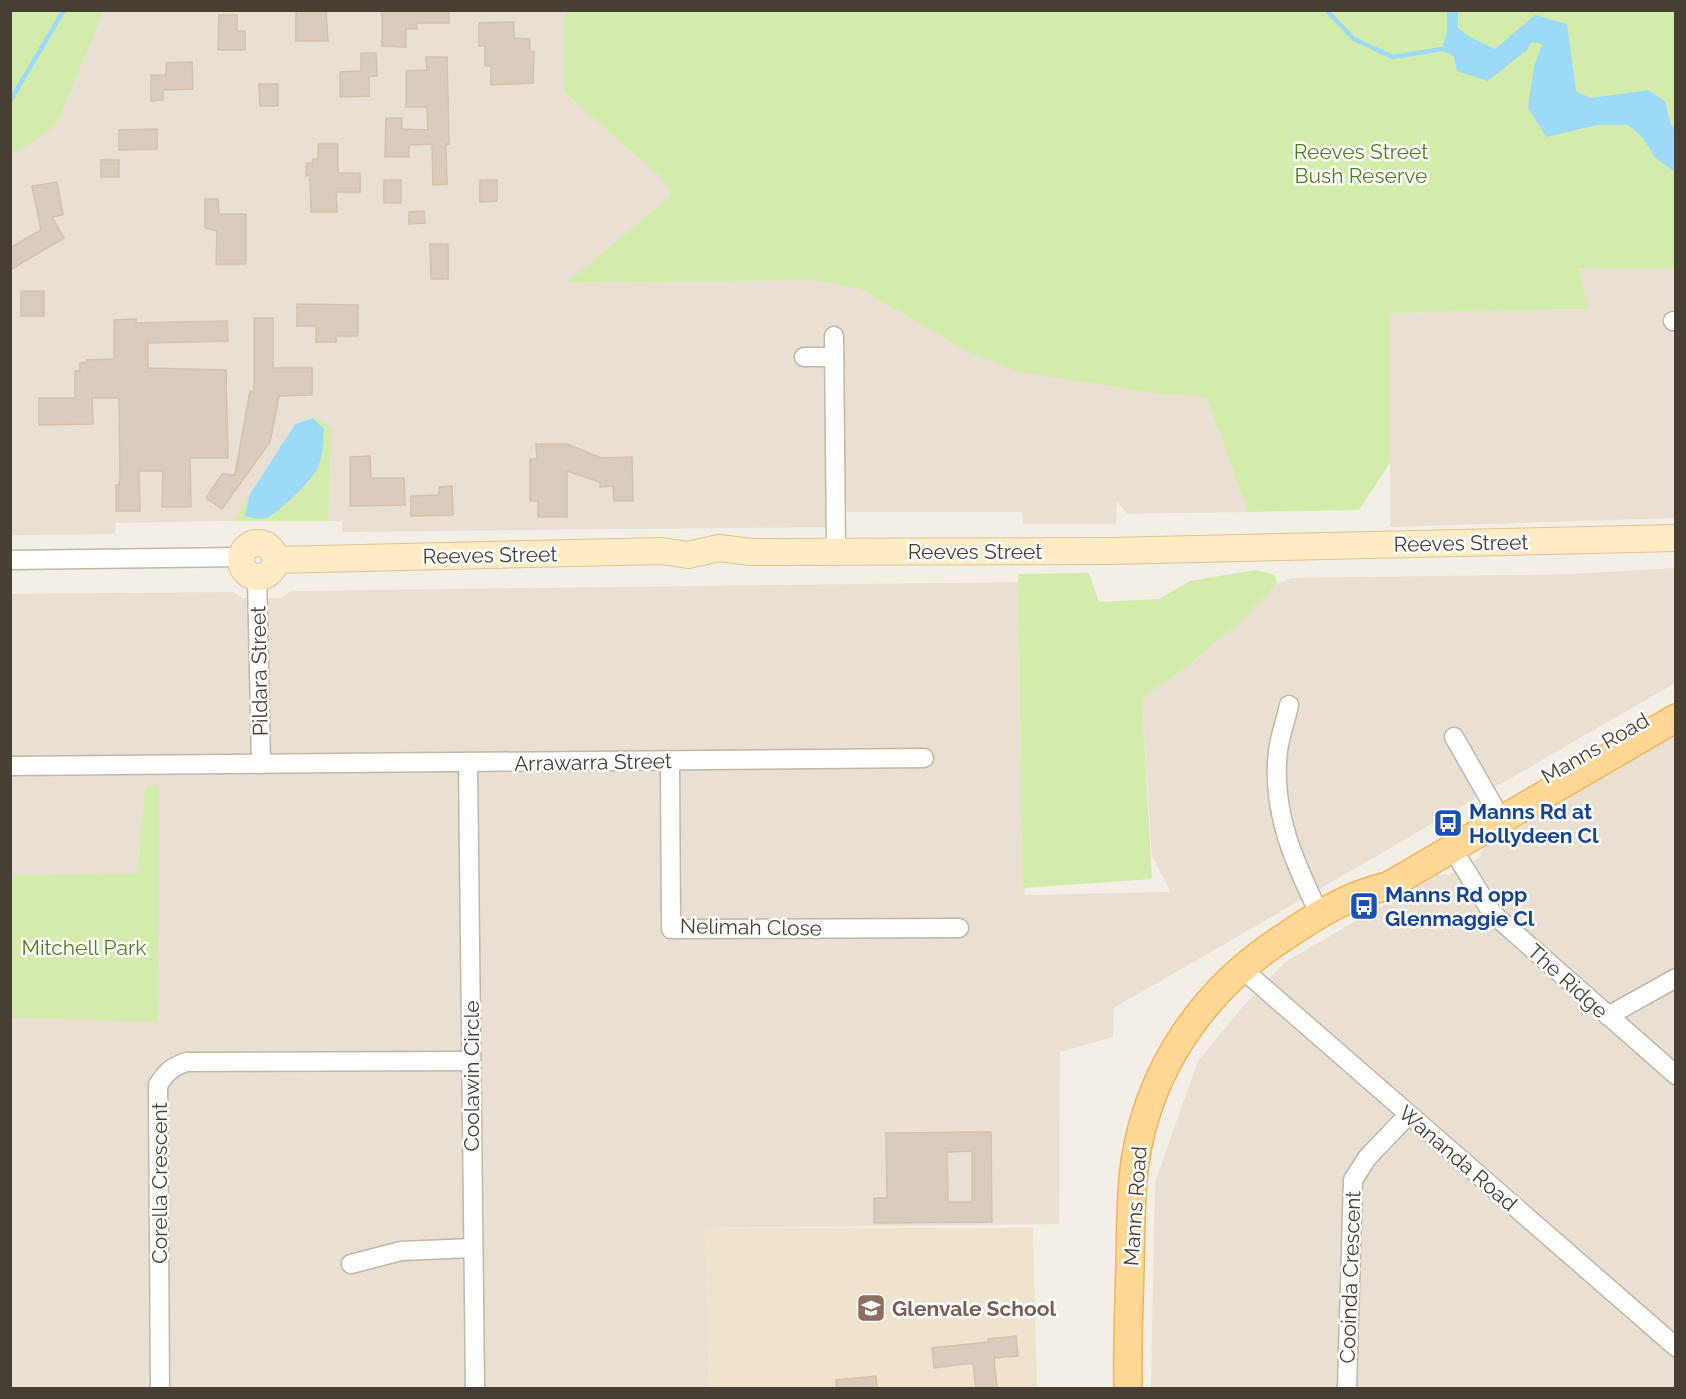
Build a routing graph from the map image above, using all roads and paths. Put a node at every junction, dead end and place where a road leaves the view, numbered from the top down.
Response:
1 (834, 336) dead end
2 (804, 357) dead end
3 (834, 357) junction
4 (1676, 538) edge
5 (836, 551) junction
6 (240, 557) junction
7 (10, 560) edge
8 (275, 560) junction
9 (257, 577) junction
10 (1676, 702) edge
11 (1289, 705) dead end
12 (1676, 718) edge
13 (1454, 737) dead end
14 (924, 758) dead end
15 (670, 761) junction
16 (468, 763) junction
17 (261, 764) junction
18 (10, 766) edge
19 (1497, 813) junction
20 (1452, 848) junction
21 (1363, 891) junction
22 (1320, 915) junction
23 (959, 928) dead end
24 (1241, 968) junction
25 (1676, 978) edge
26 (1608, 1016) junction
27 (471, 1061) junction
28 (1676, 1075) edge
29 (1408, 1115) junction
30 (472, 1248) junction
31 (351, 1264) dead end
32 (1676, 1347) edge
33 (1127, 1381) edge
34 (160, 1389) edge
35 (475, 1389) edge
36 (1347, 1389) edge

1 - 3 street
2 - 3 street
3 - 5 street
4 - 5 street, Reeves Street
5 - 8 street, Reeves Street
6 - 7 street
6 - 8 street
6 - 9 street
8 - 9 street
9 - 17 street, Pildara Street
10 - 19 main road, Manns Road
11 - 22 street
12 - 19 main road, Manns Road
13 - 19 street
14 - 15 street, Arrawarra Street
15 - 16 street, Arrawarra Street
15 - 23 street, Nelimah Close
16 - 17 street, Arrawarra Street
16 - 27 street, Coolawin Circle
17 - 18 street
19 - 20 main road, Manns Road
19 - 21 main road, Manns Road
20 - 21 main road, Manns Road
20 - 26 street, The Ridge
21 - 22 main road, Manns Road
22 - 24 main road, Manns Road
24 - 29 street, Wananda Road
24 - 33 main road, Manns Road
25 - 26 street
26 - 28 street, The Ridge
27 - 30 street, Coolawin Circle
27 - 34 street, Corella Crescent
29 - 32 street, Wananda Road
29 - 36 street, Cooinda Crescent
30 - 31 street
30 - 35 street, Coolawin Circle

